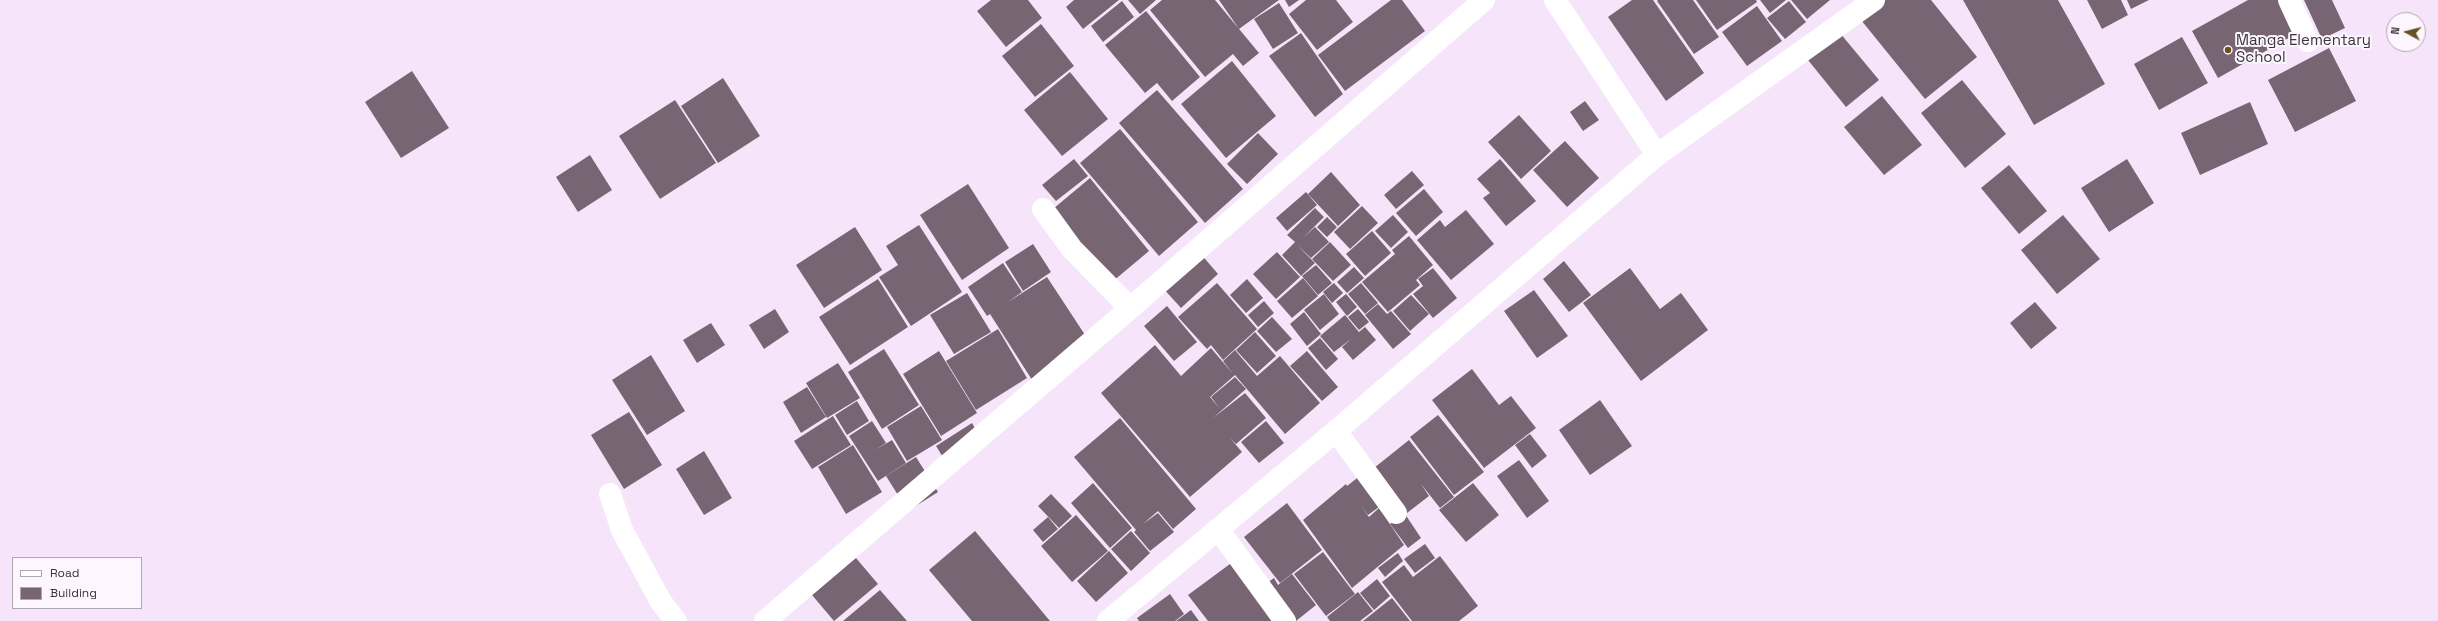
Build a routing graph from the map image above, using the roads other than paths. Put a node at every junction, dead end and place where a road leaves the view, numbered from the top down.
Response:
1 (1484, 0) edge
2 (1555, 0) edge
3 (1874, 0) edge
4 (2289, 0) edge
5 (2308, 41) dead end
6 (1657, 155) junction
7 (1043, 209) dead end
8 (1130, 308) junction
9 (1336, 431) junction
10 (610, 494) dead end
11 (1396, 513) dead end
12 (1218, 529) junction
13 (676, 621) edge
14 (765, 621) edge
15 (1108, 621) edge
16 (1285, 621) edge

1 - 8 street
2 - 6 street
3 - 6 street
4 - 5 street
6 - 9 street
7 - 8 street
8 - 14 street
9 - 11 street
9 - 12 street
10 - 13 street
12 - 15 street
12 - 16 street

